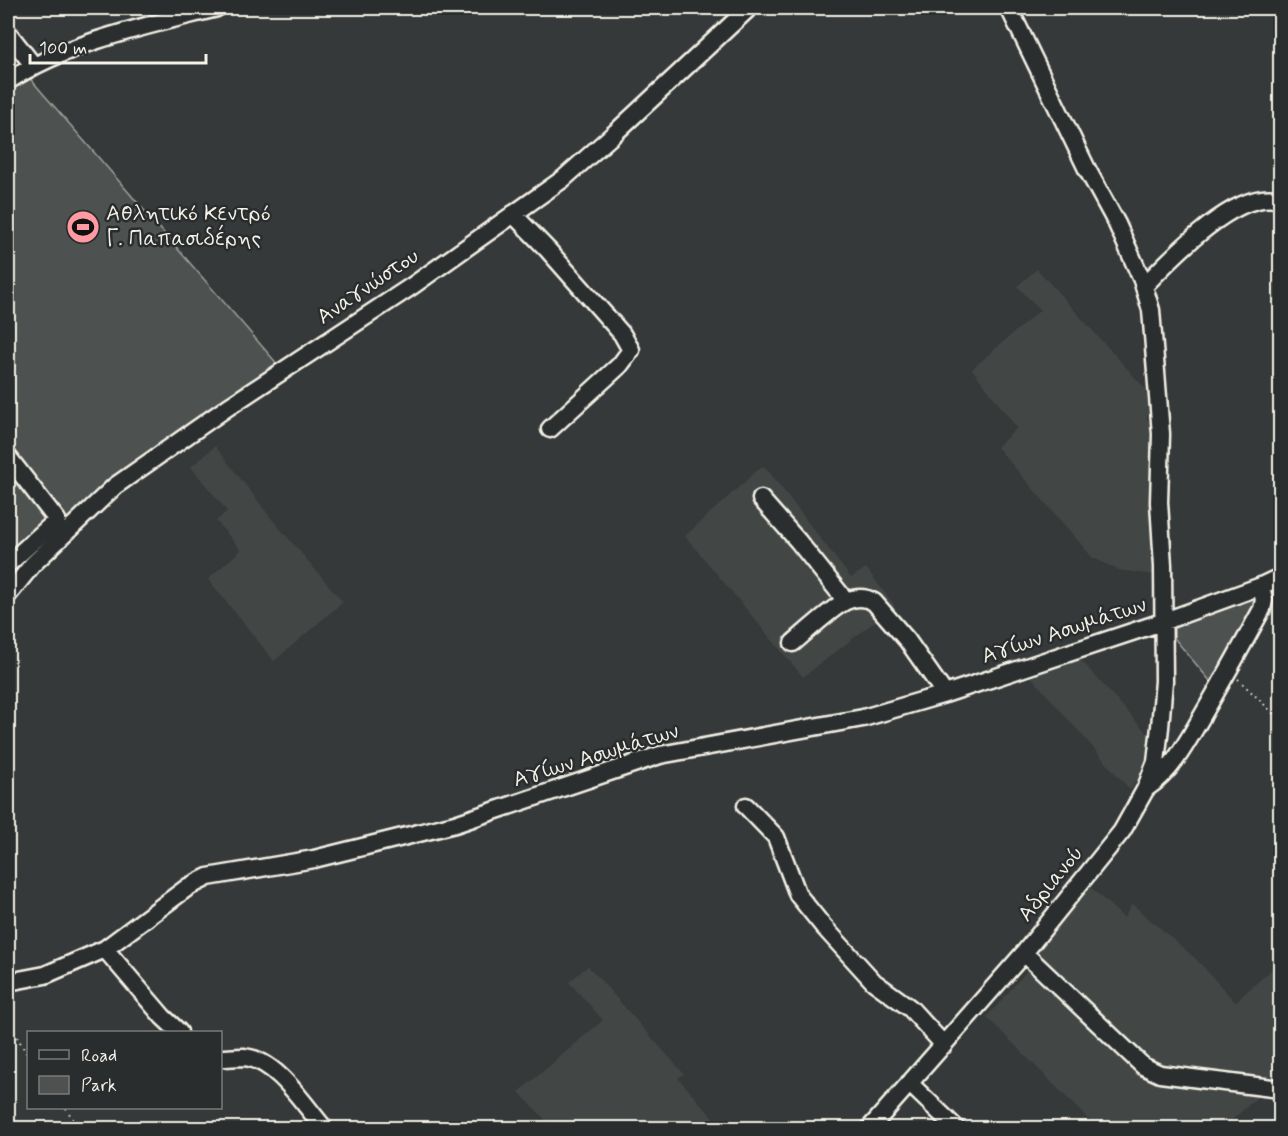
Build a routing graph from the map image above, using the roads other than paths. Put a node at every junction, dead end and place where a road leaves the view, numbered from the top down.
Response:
1 (218, 8) edge
2 (749, 8) edge
3 (1009, 8) edge
4 (8, 33) edge
5 (33, 65) junction
6 (8, 81) edge
7 (1281, 199) edge
8 (513, 214) junction
9 (1143, 286) junction
10 (550, 429) dead end
11 (8, 457) edge
12 (760, 499) dead end
13 (62, 524) junction
14 (8, 564) edge
15 (1281, 577) edge
16 (1261, 586) junction
17 (8, 595) edge
18 (846, 601) junction
19 (1162, 622) junction
20 (793, 643) dead end
21 (945, 694) junction
22 (1145, 790) junction
23 (746, 806) dead end
24 (105, 949) junction
25 (1024, 953) junction
26 (8, 982) edge
27 (178, 1031) edge
28 (944, 1045) junction
29 (222, 1059) edge
30 (909, 1083) junction
31 (1281, 1089) edge
32 (324, 1128) edge
33 (870, 1128) edge
34 (956, 1128) edge

1 - 5 street
2 - 8 street, Αναγνώστου
3 - 9 street, Αδριανού
4 - 5 street
5 - 6 street
7 - 9 street
8 - 10 street
8 - 13 street, Αναγνώστου
9 - 19 street, Αδριανού
11 - 13 street
12 - 18 street
13 - 14 street
13 - 17 street, Αναγνώστου
15 - 16 street, Αγίων Ασωμάτων
16 - 19 street, Αγίων Ασωμάτων
16 - 22 street
18 - 20 street
18 - 21 street
19 - 21 street, Αγίων Ασωμάτων
19 - 22 street, Αδριανού
21 - 24 street, Αγίων Ασωμάτων
22 - 25 street, Αδριανού
23 - 28 street
24 - 26 street, Αγίων Ασωμάτων
24 - 27 street
25 - 28 street, Αδριανού
25 - 31 street
28 - 30 street, Αδριανού
29 - 32 street
30 - 33 street, Αδριανού
30 - 34 street

